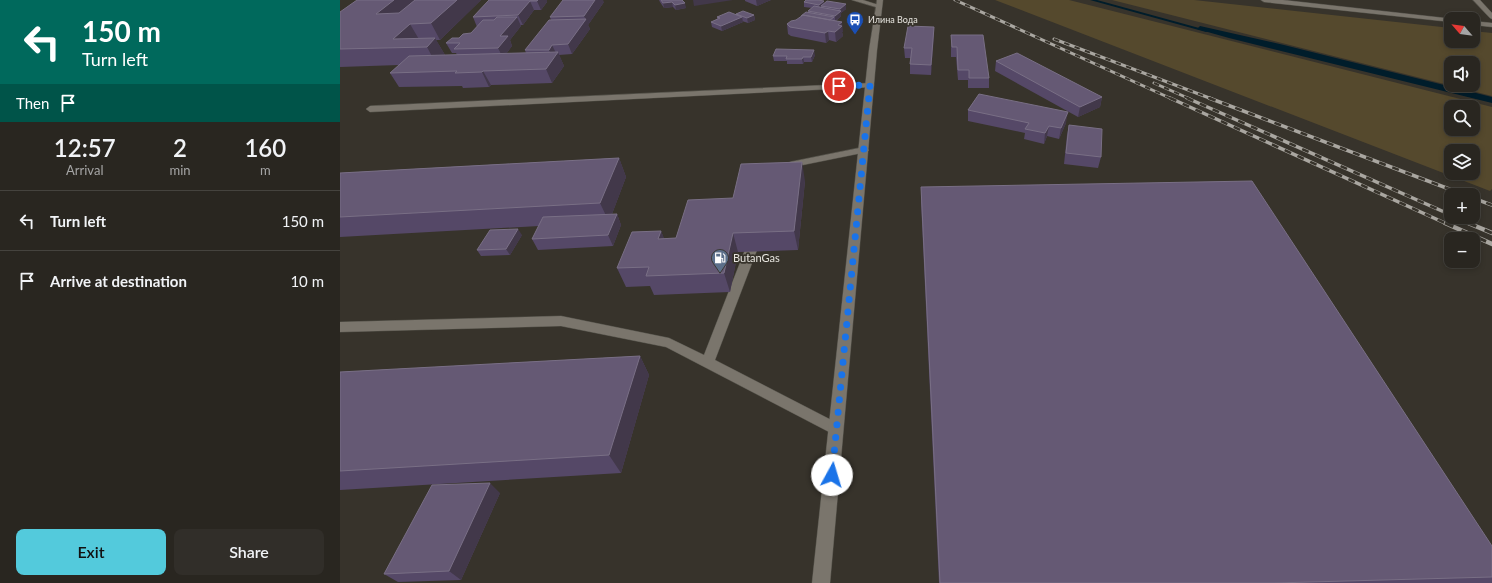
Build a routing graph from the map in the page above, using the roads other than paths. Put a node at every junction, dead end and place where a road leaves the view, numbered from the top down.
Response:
1 (855, 0) edge
2 (1264, 0) edge
3 (1476, 0) edge
4 (880, 3) edge
5 (1492, 17) edge
6 (1444, 19) edge
7 (1480, 24) edge
8 (1492, 25) edge
9 (870, 85) junction
10 (370, 109) dead end
11 (864, 150) junction
12 (778, 179) edge
13 (758, 230) edge
14 (340, 327) edge
15 (708, 363) junction
16 (836, 429) junction
17 (821, 583) edge

1 - 4 street
2 - 6 street
3 - 5 street
4 - 9 street
7 - 8 street
9 - 10 street
9 - 11 street
11 - 12 street
11 - 16 street
13 - 15 street
14 - 15 street
15 - 16 street
16 - 17 street

